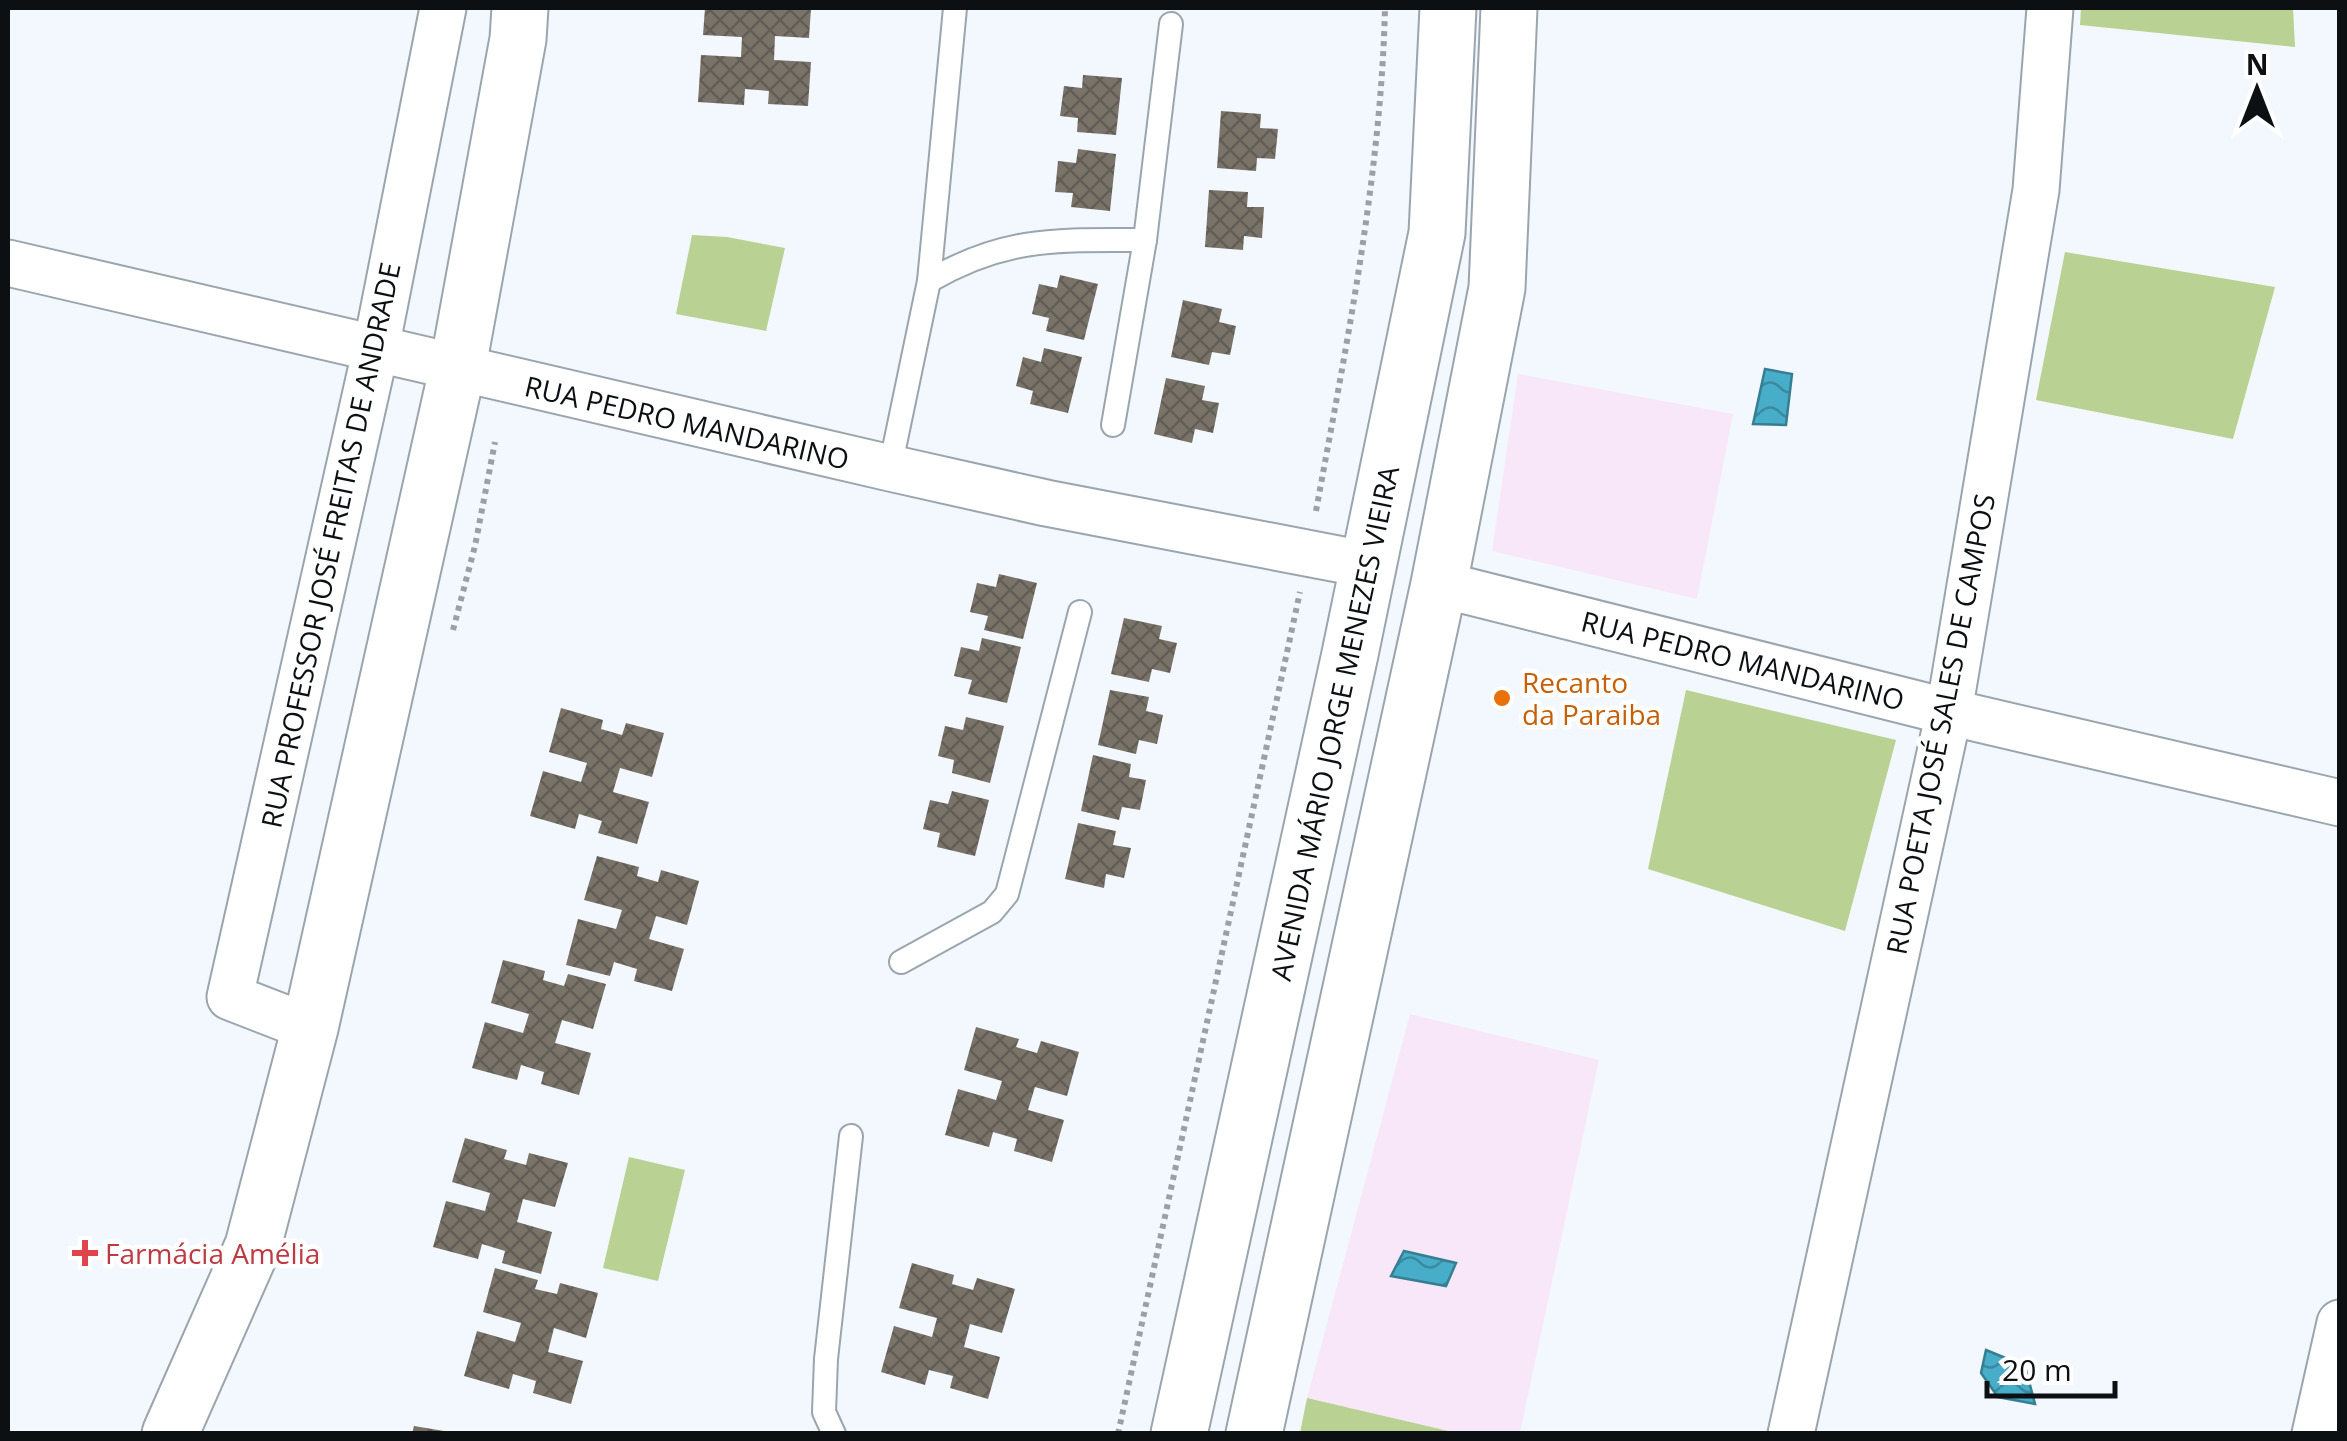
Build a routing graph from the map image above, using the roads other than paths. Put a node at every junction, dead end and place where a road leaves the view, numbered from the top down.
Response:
1 (443, 8) edge
2 (520, 8) edge
3 (955, 8) edge
4 (1448, 8) edge
5 (1509, 8) edge
6 (2050, 8) edge
7 (1171, 24) dead end
8 (1436, 232) junction
9 (1144, 240) junction
10 (8, 263) edge
11 (929, 280) junction
12 (1497, 288) junction
13 (376, 348) junction
14 (458, 366) junction
15 (1112, 425) dead end
16 (890, 468) junction
17 (1369, 566) junction
18 (1439, 584) junction
19 (1080, 612) dead end
20 (1949, 712) junction
21 (2340, 803) edge
22 (901, 962) dead end
23 (310, 1028) junction
24 (851, 1136) dead end
25 (2340, 1324) edge
26 (170, 1434) edge
27 (834, 1434) edge
28 (1179, 1434) edge
29 (1254, 1434) edge
30 (1791, 1434) edge
31 (2315, 1434) edge

1 - 13 street, RUA PROFESSOR JOSÉ FREITAS DE ANDRADE
2 - 14 main road
3 - 11 lane
4 - 8 main road, AVENIDA MÁRIO JORGE MENEZES VIEIRA
5 - 12 main road
6 - 20 street, RUA POETA JOSÉ SALES DE CAMPOS
7 - 9 lane
8 - 12 main road
8 - 17 main road, AVENIDA MÁRIO JORGE MENEZES VIEIRA
9 - 11 lane
9 - 15 lane
10 - 13 street, RUA PEDRO MANDARINO
11 - 16 lane
12 - 18 main road
13 - 14 street, RUA PEDRO MANDARINO
13 - 23 street, RUA PROFESSOR JOSÉ FREITAS DE ANDRADE
14 - 16 street, RUA PEDRO MANDARINO
14 - 23 main road
16 - 17 street, RUA PEDRO MANDARINO
17 - 28 main road, AVENIDA MÁRIO JORGE MENEZES VIEIRA
18 - 20 street, RUA PEDRO MANDARINO
18 - 29 main road
19 - 22 lane
20 - 21 street, RUA PEDRO MANDARINO
20 - 30 street, RUA POETA JOSÉ SALES DE CAMPOS
23 - 26 main road
24 - 27 lane
25 - 31 street

